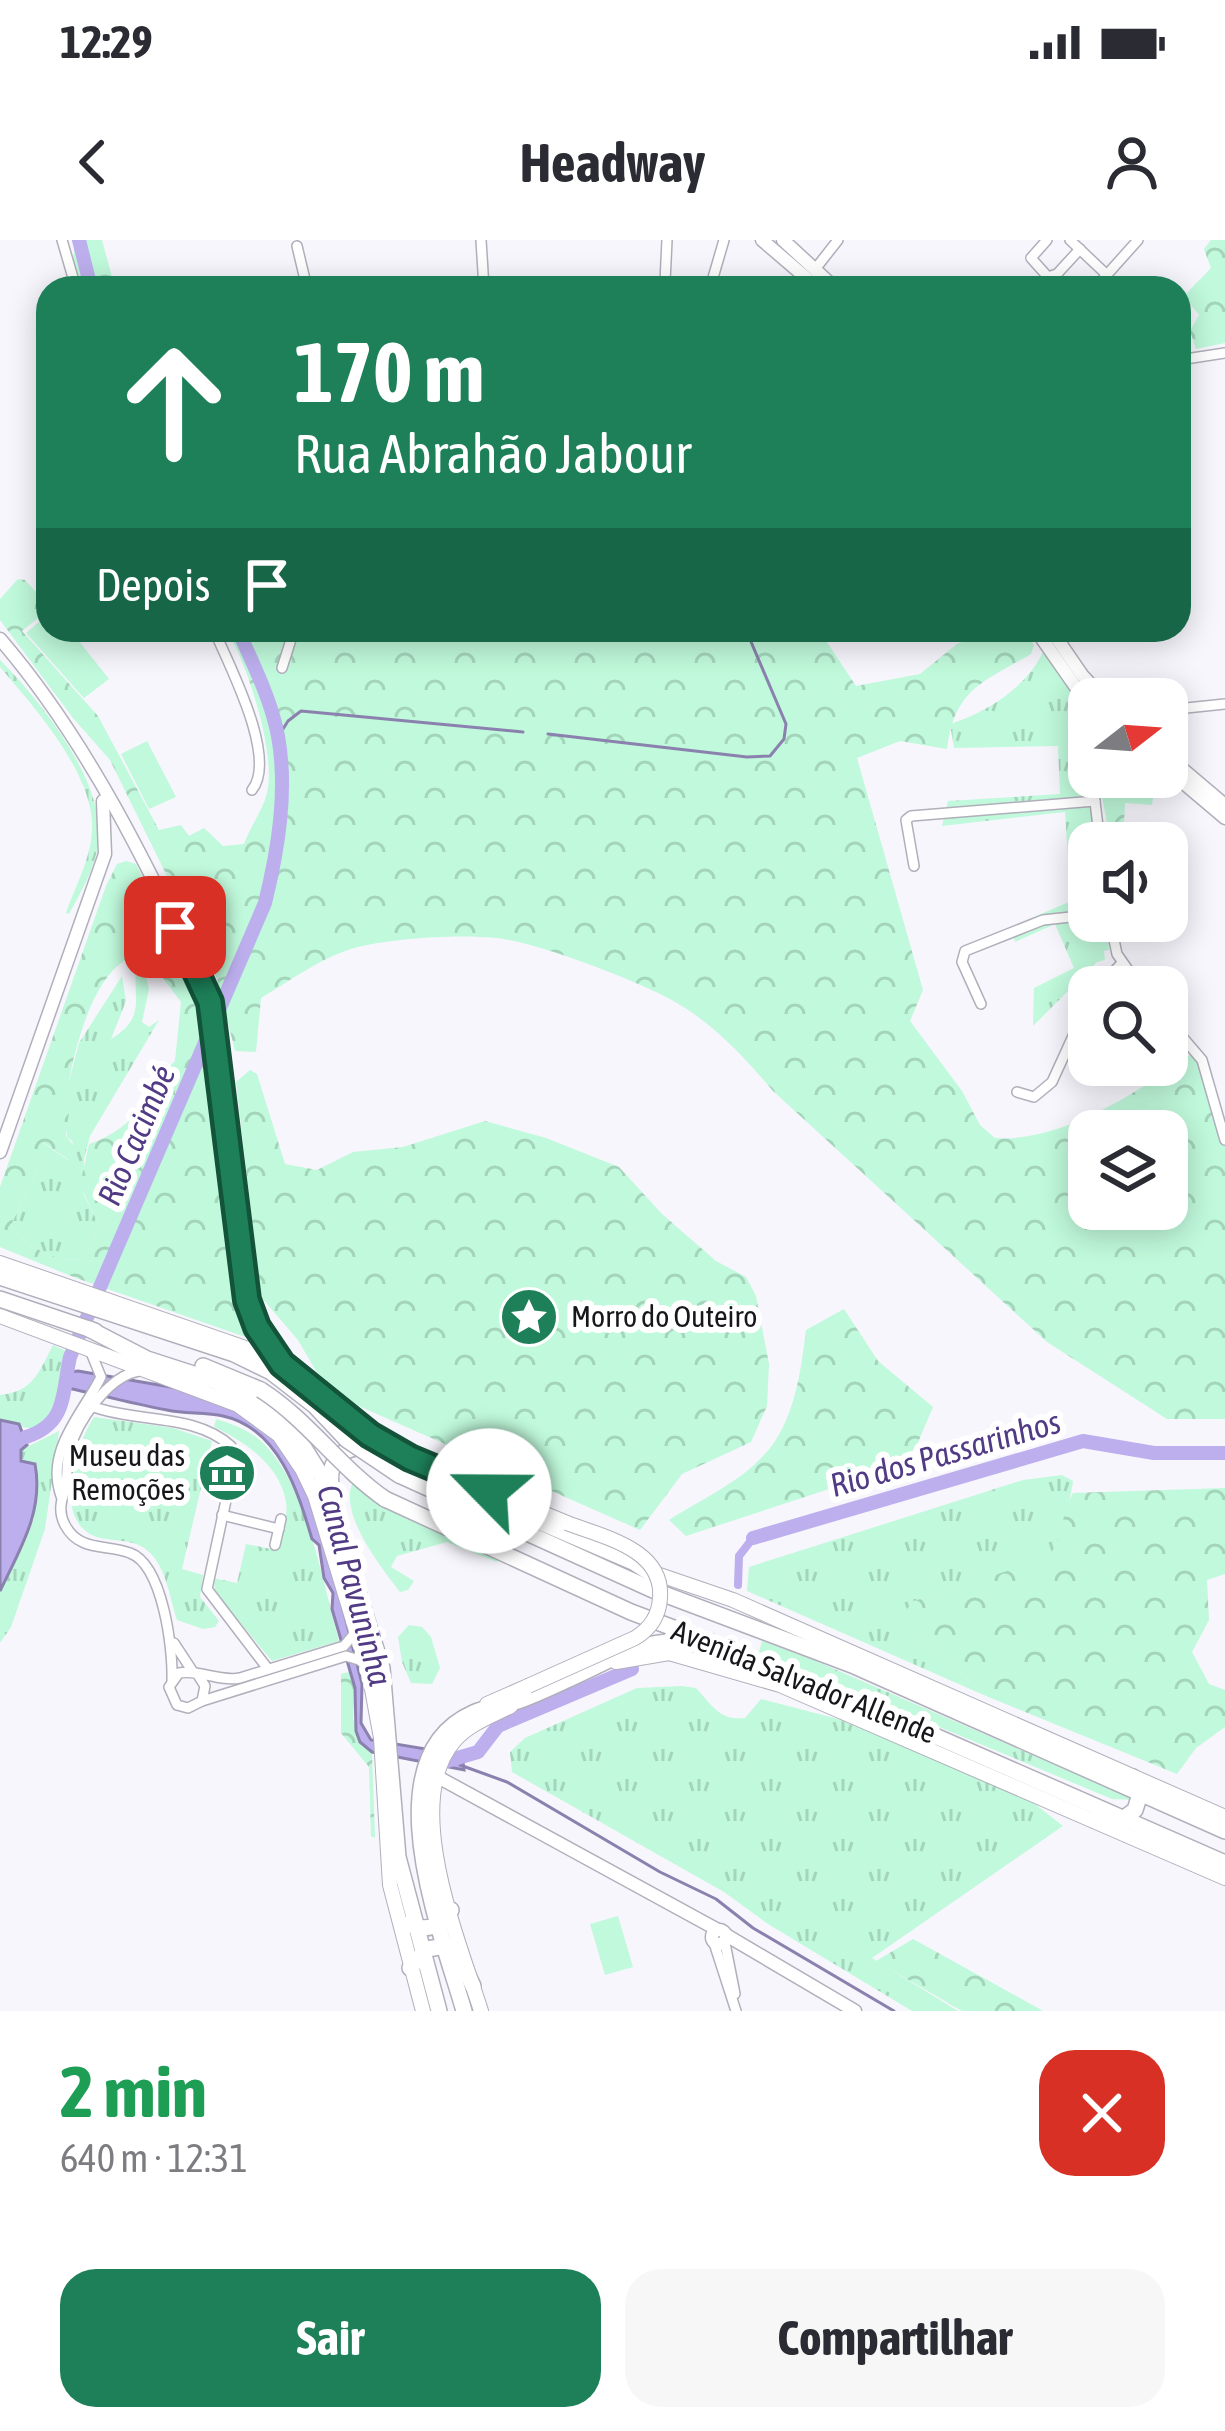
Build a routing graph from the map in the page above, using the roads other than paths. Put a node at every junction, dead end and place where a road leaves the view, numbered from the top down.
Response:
1 (62, 240) edge
2 (481, 240) edge
3 (667, 240) edge
4 (724, 240) edge
5 (762, 240) edge
6 (783, 240) edge
7 (838, 240) edge
8 (1047, 240) edge
9 (1070, 240) edge
10 (1138, 240) edge
11 (297, 247) dead end
12 (1080, 250) junction
13 (816, 268) junction
14 (1107, 275) joint
15 (72, 276) edge
16 (304, 276) edge
17 (483, 276) edge
18 (665, 276) edge
19 (714, 276) edge
20 (804, 276) edge
21 (824, 276) edge
22 (1047, 276) edge
23 (1051, 276) edge
24 (1225, 352) edge
25 (1191, 358) edge
26 (0, 639) edge
27 (219, 642) edge
28 (290, 642) edge
29 (1044, 642) edge
30 (1059, 642) edge
31 (282, 668) dead end
32 (1069, 678) edge
33 (1085, 678) edge
34 (1225, 704) edge
35 (1188, 708) edge
36 (1188, 774) edge
37 (98, 783) junction
38 (1188, 787) edge
39 (252, 790) dead end
40 (1095, 798) edge
41 (1095, 801) junction
42 (1225, 805) edge
43 (1225, 818) edge
44 (1098, 822) edge
45 (136, 851) junction
46 (105, 854) junction
47 (914, 866) dead end
48 (1068, 917) edge
49 (1114, 942) edge
50 (1122, 962) junction
51 (1118, 966) edge
52 (1125, 966) edge
53 (981, 1004) dead end
54 (1068, 1044) edge
55 (1188, 1044) edge
56 (1017, 1092) dead end
57 (1225, 1140) edge
58 (0, 1152) edge
59 (0, 1263) edge
60 (0, 1277) edge
61 (79, 1298) junction
62 (0, 1299) edge
63 (0, 1316) edge
64 (80, 1335) junction
65 (276, 1368) junction
66 (151, 1371) junction
67 (326, 1398) junction
68 (94, 1402) junction
69 (403, 1470) junction
70 (222, 1515) junction
71 (336, 1516) junction
72 (275, 1545) dead end
73 (649, 1571) junction
74 (726, 1616) junction
75 (359, 1632) junction
76 (171, 1638) junction
77 (334, 1654) junction
78 (361, 1659) junction
79 (598, 1667) junction
80 (764, 1668) junction
81 (268, 1669) junction
82 (195, 1674) junction
83 (886, 1679) junction
84 (172, 1680) junction
85 (527, 1692) junction
86 (961, 1700) junction
87 (202, 1701) junction
88 (862, 1704) junction
89 (386, 1738) junction
90 (442, 1749) junction
91 (942, 1753) junction
92 (388, 1765) junction
93 (434, 1771) junction
94 (1133, 1777) junction
95 (452, 1786) junction
96 (1140, 1794) junction
97 (431, 1795) junction
98 (1225, 1816) edge
99 (1125, 1819) junction
100 (1094, 1820) junction
101 (1225, 1831) edge
102 (1225, 1863) edge
103 (1225, 1878) edge
104 (390, 1885) junction
105 (445, 1916) junction
106 (415, 1927) junction
107 (719, 1937) junction
108 (446, 1946) junction
109 (422, 1952) junction
110 (410, 1968) junction
111 (473, 1986) junction
112 (423, 2011) edge
113 (439, 2011) edge
114 (464, 2011) edge
115 (481, 2011) edge
116 (737, 2011) edge
117 (855, 2011) edge

1 - 15 street
2 - 17 street
3 - 18 street
4 - 19 street
5 - 20 street
6 - 13 street
7 - 13 street
8 - 22 street
9 - 12 street
10 - 14 street
11 - 16 street
12 - 14 street
12 - 23 street
13 - 21 street
24 - 25 street
26 - 37 street
27 - 39 street
28 - 31 street
29 - 32 street
30 - 33 street
34 - 35 street
36 - 42 street
37 - 45 street
37 - 46 street
38 - 43 street
40 - 41 street
41 - 44 street
41 - 47 street
45 - 46 street
45 - 65 street
46 - 58 street
48 - 53 street
49 - 50 street
50 - 51 street
50 - 52 street
54 - 56 street
55 - 57 street
59 - 61 main road
60 - 61 highway
61 - 65 highway
62 - 64 highway
63 - 64 main road
64 - 66 main road
64 - 68 street
64 - 71 highway
64 - 80 highway, Avenida Salvador Allende, bridge
65 - 67 main road
65 - 69 highway, bridge
66 - 68 street
66 - 75 main road
67 - 69 highway
67 - 85 main road, bridge
68 - 70 street
68 - 76 street
69 - 71 highway
69 - 73 highway, Avenida Salvador Allende
69 - 74 highway, Avenida Salvador Allende
70 - 72 street
70 - 81 street
71 - 75 highway
73 - 74 highway, Avenida Salvador Allende
73 - 86 main road, Avenida Salvador Allende
74 - 83 highway, Avenida Salvador Allende
75 - 77 street
75 - 78 main road
75 - 89 highway
76 - 82 street
76 - 84 street
77 - 78 street
77 - 81 street
77 - 87 street
78 - 89 main road
79 - 80 highway
79 - 85 highway, Avenida Salvador Allende
79 - 91 main road, Avenida Salvador Allende
80 - 88 highway, Avenida Salvador Allende
81 - 82 street
82 - 84 street
82 - 87 street
83 - 86 highway
83 - 96 highway, Avenida Salvador Allende
84 - 87 street
85 - 90 main road, Avenida Salvador Allende
85 - 90 highway
86 - 94 main road, Avenida Salvador Allende
88 - 91 highway
88 - 99 highway, Avenida Salvador Allende
89 - 92 highway
90 - 93 highway
91 - 100 main road, Avenida Salvador Allende
92 - 104 main road
92 - 106 highway
93 - 95 street
93 - 97 main road
93 - 105 highway
94 - 96 highway
94 - 98 main road, Avenida Salvador Allende
95 - 97 street
95 - 107 street
96 - 99 highway
96 - 101 highway, Avenida Salvador Allende
97 - 105 main road
99 - 100 highway
99 - 102 highway, Avenida Salvador Allende
100 - 103 main road, Avenida Salvador Allende
104 - 106 highway
104 - 110 main road
105 - 106 highway
105 - 108 highway
105 - 111 main road
106 - 109 highway
107 - 116 street
107 - 117 street
108 - 109 highway
108 - 111 highway
108 - 114 highway
109 - 110 highway
109 - 113 highway
110 - 112 main road
111 - 115 main road

